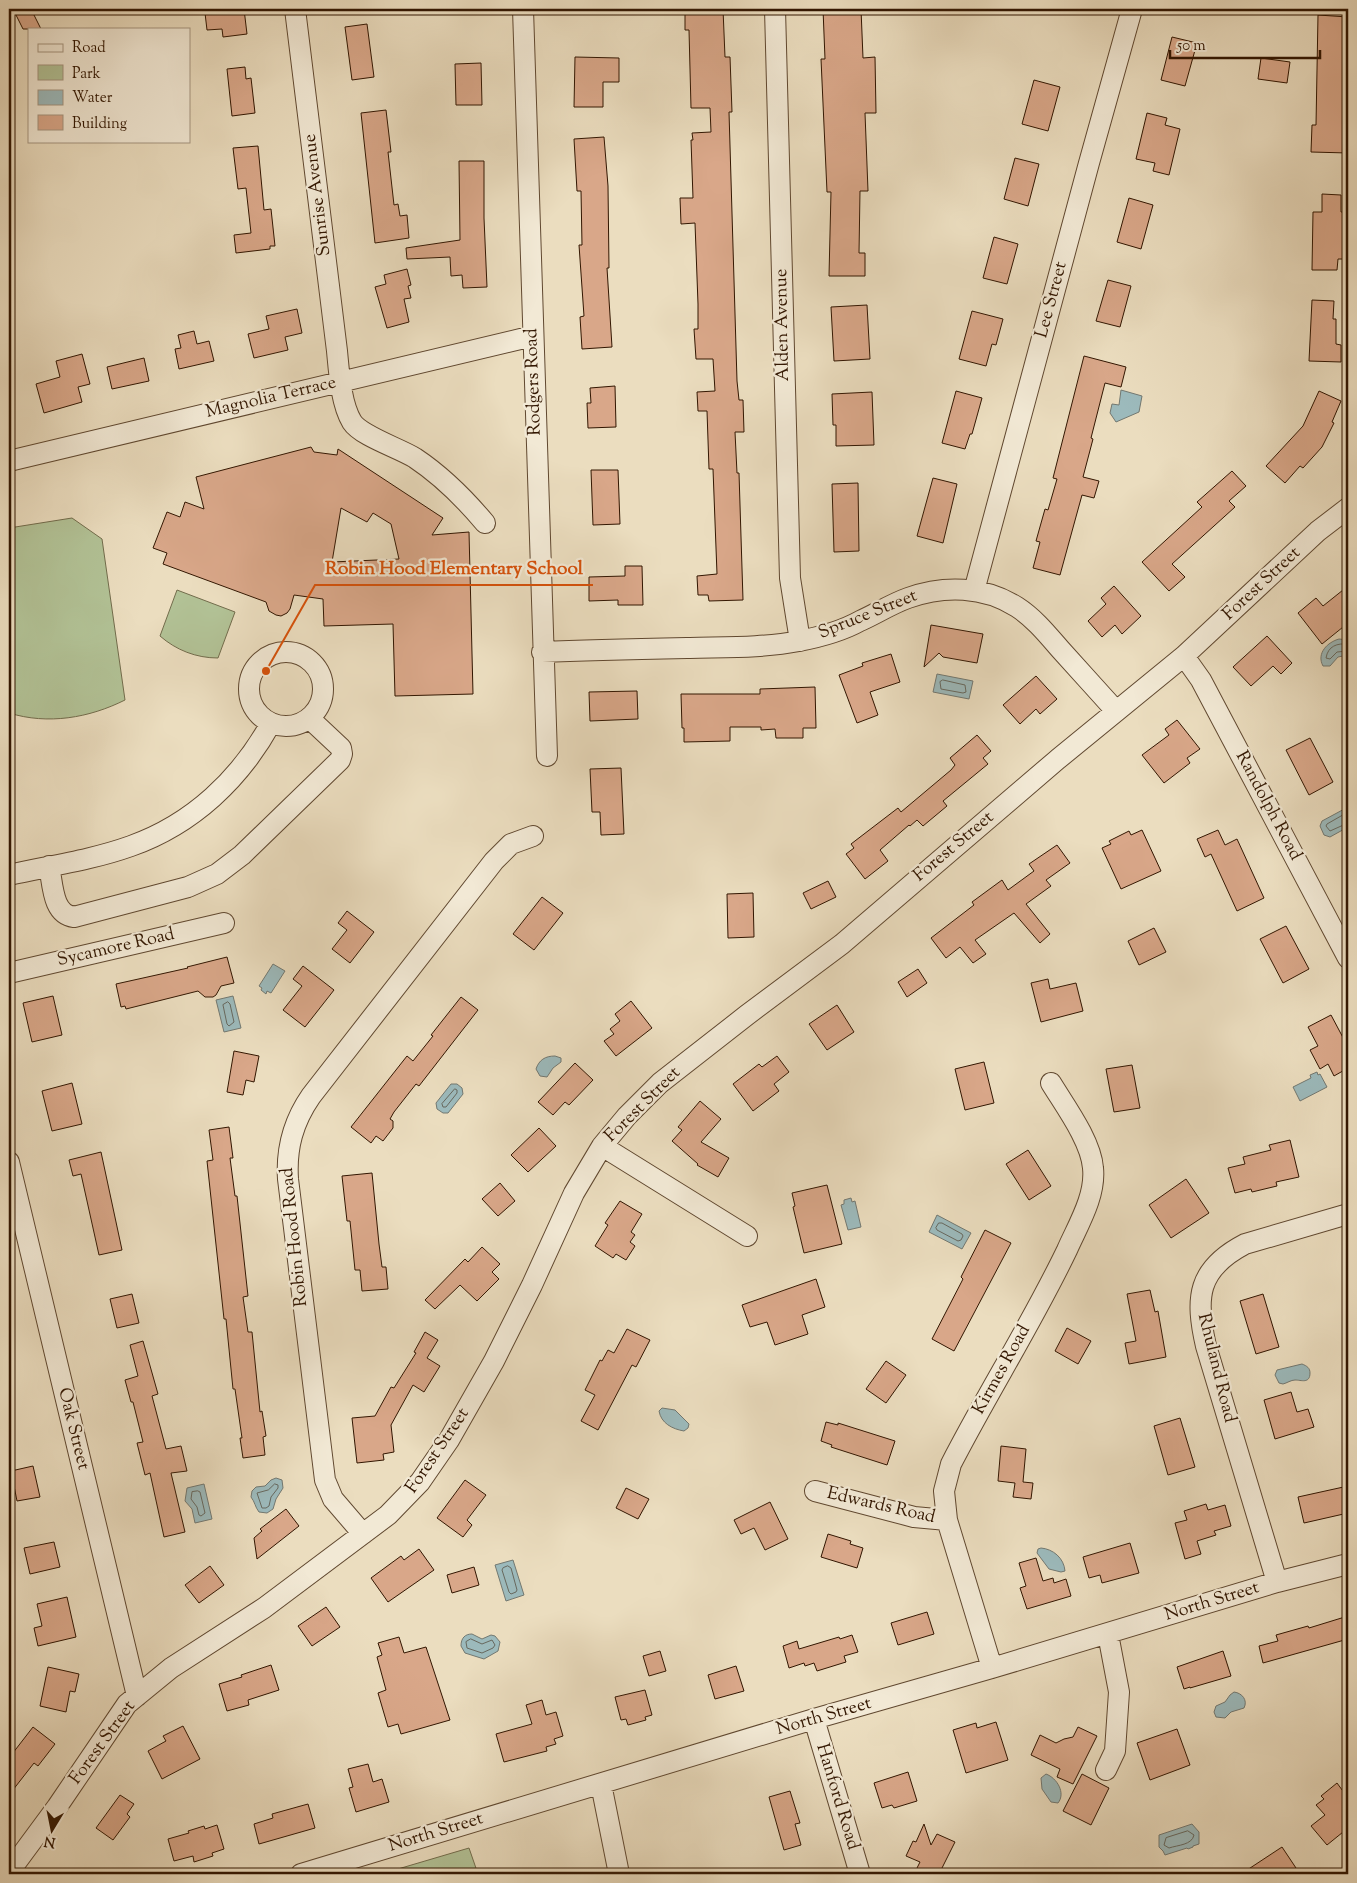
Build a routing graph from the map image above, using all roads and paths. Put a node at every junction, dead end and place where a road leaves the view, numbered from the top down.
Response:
1 (295, 9) edge
2 (523, 9) edge
3 (775, 9) edge
4 (1132, 9) edge
5 (533, 336) junction
6 (341, 381) junction
7 (9, 461) edge
8 (1346, 515) edge
9 (485, 523) dead end
10 (974, 591) junction
11 (800, 641) junction
12 (542, 652) junction
13 (1184, 656) junction
14 (1116, 711) junction
15 (309, 718) junction
16 (271, 723) junction
17 (547, 756) dead end
18 (533, 836) dead end
19 (49, 866) junction
20 (9, 875) edge
21 (224, 923) dead end
22 (1348, 958) edge
23 (9, 973) edge
24 (1051, 1083) dead end
25 (602, 1146) junction
26 (9, 1162) edge
27 (1348, 1214) edge
28 (747, 1236) dead end
29 (815, 1491) dead end
30 (947, 1520) junction
31 (363, 1534) junction
32 (1348, 1564) edge
33 (1277, 1582) junction
34 (1108, 1634) junction
35 (992, 1668) junction
36 (137, 1696) junction
37 (814, 1720) junction
38 (1106, 1770) dead end
39 (601, 1784) junction
40 (9, 1872) edge
41 (301, 1874) edge
42 (619, 1874) edge
43 (860, 1874) edge

1 - 6 street, Sunrise Avenue
2 - 5 street, Rodgers Road
3 - 11 street, Alden Avenue
4 - 10 street, Lee Street
5 - 6 street, Magnolia Terrace
5 - 12 street, Rodgers Road
6 - 7 street, Magnolia Terrace
6 - 9 street, Sunrise Avenue
8 - 13 street, Forest Street
10 - 11 street, Spruce Street
10 - 14 street, Spruce Street
11 - 12 street, Spruce Street
12 - 17 street, Rodgers Road
13 - 14 street, Forest Street
13 - 22 street, Randolph Road
14 - 25 street, Forest Street
15 - 16 street
15 - 16 street
15 - 19 street
16 - 19 street
18 - 31 street, Robin Hood Road
19 - 20 street
21 - 23 street, Sycamore Road
24 - 30 street, Kirmes Road
25 - 28 street
25 - 31 street, Forest Street
26 - 36 street, Oak Street
27 - 33 street, Rhuland Road
29 - 30 street, Edwards Road
30 - 35 street, Kirmes Road
31 - 36 street, Forest Street
32 - 33 street, North Street
33 - 34 street, North Street
34 - 35 street, North Street
34 - 38 street
35 - 37 street, North Street
36 - 40 street, Forest Street
37 - 39 street, North Street
37 - 43 street, Hanford Road
39 - 41 street, North Street
39 - 42 street

